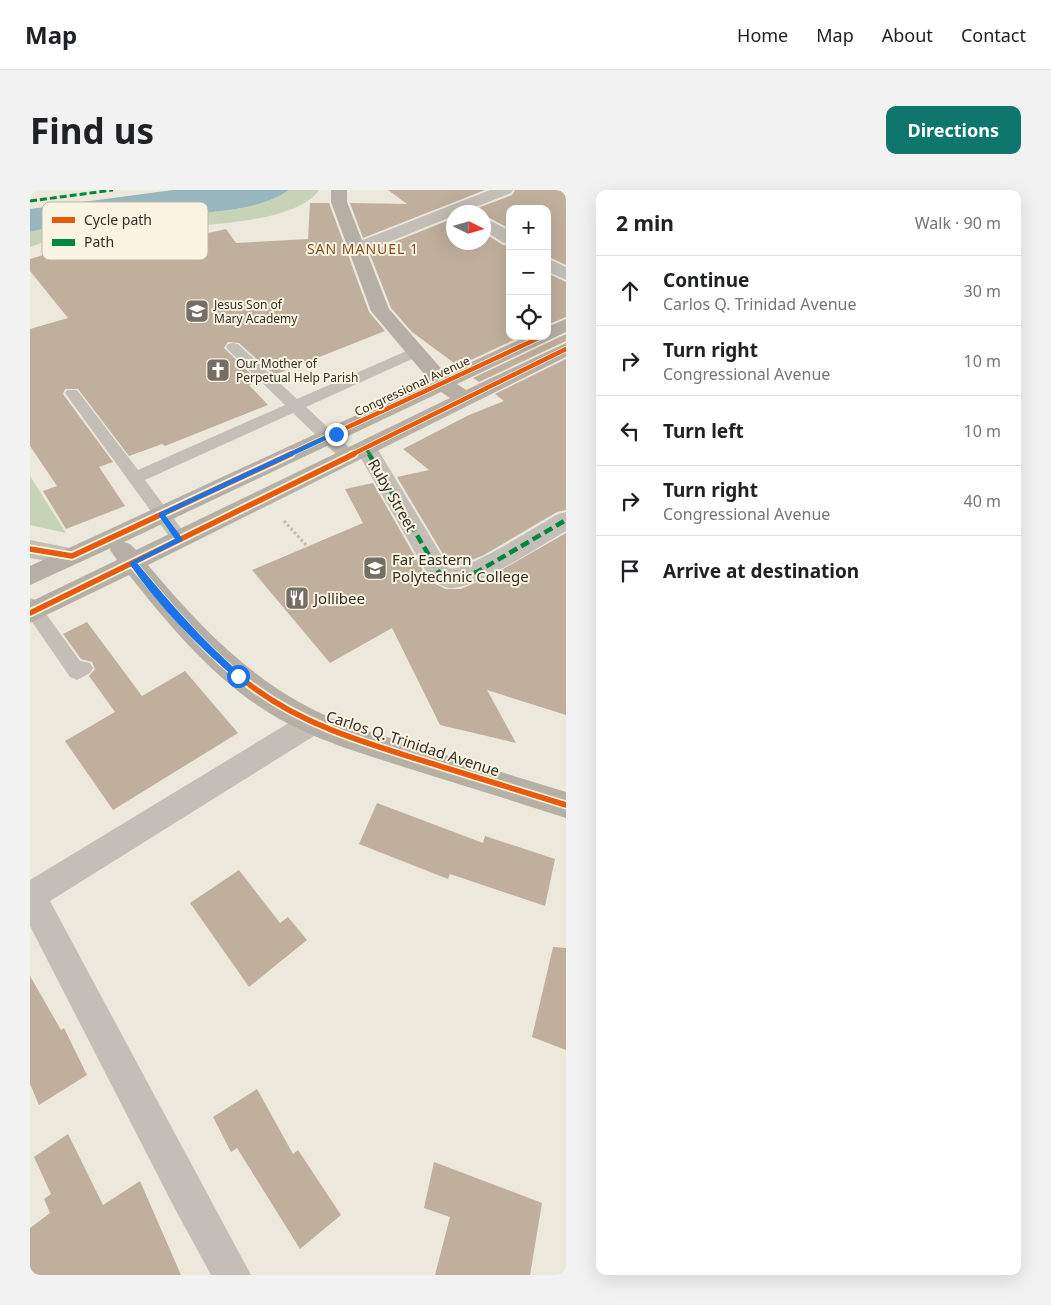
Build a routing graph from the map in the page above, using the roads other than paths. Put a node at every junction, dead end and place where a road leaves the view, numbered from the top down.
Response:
1 (339, 190) edge
2 (505, 190) edge
3 (474, 205) edge
4 (446, 216) edge
5 (491, 227) edge
6 (506, 236) edge
7 (356, 249) junction
8 (551, 266) edge
9 (566, 275) edge
10 (566, 325) edge
11 (551, 332) edge
12 (535, 340) edge
13 (233, 347) dead end
14 (566, 349) edge
15 (416, 352) junction
16 (444, 384) junction
17 (72, 393) dead end
18 (464, 400) junction
19 (294, 406) junction
20 (328, 437) junction
21 (357, 452) junction
22 (135, 478) junction
23 (161, 514) junction
24 (566, 520) edge
25 (111, 537) junction
26 (180, 539) junction
27 (30, 549) edge
28 (72, 556) junction
29 (132, 563) junction
30 (30, 576) edge
31 (31, 610) edge
32 (83, 668) dead end
33 (312, 723) junction
34 (566, 805) edge
35 (31, 897) edge
36 (232, 1275) edge

1 - 7 main road
2 - 3 street
4 - 7 street
5 - 6 street
7 - 15 main road
8 - 9 street
10 - 11 main road
12 - 16 main road, Congressional Avenue
13 - 19 lane
14 - 18 main road
15 - 16 main road
15 - 19 lane
16 - 18 main road
16 - 20 main road, Congressional Avenue
17 - 22 lane
18 - 21 main road
19 - 20 lane
19 - 22 lane
20 - 21 lane
20 - 23 main road, Congressional Avenue
21 - 24 street, Ruby Street
21 - 26 main road
22 - 23 lane
23 - 25 main road, Congressional Avenue
23 - 26 lane
25 - 28 main road, Congressional Avenue
25 - 29 main road, Carlos Q. Trinidad Avenue
26 - 29 main road
27 - 28 street
28 - 30 main road, Congressional Avenue
29 - 31 main road
29 - 33 main road, Carlos Q. Trinidad Avenue
31 - 32 lane
33 - 34 main road, Carlos Q. Trinidad Avenue
33 - 35 street
35 - 36 street

